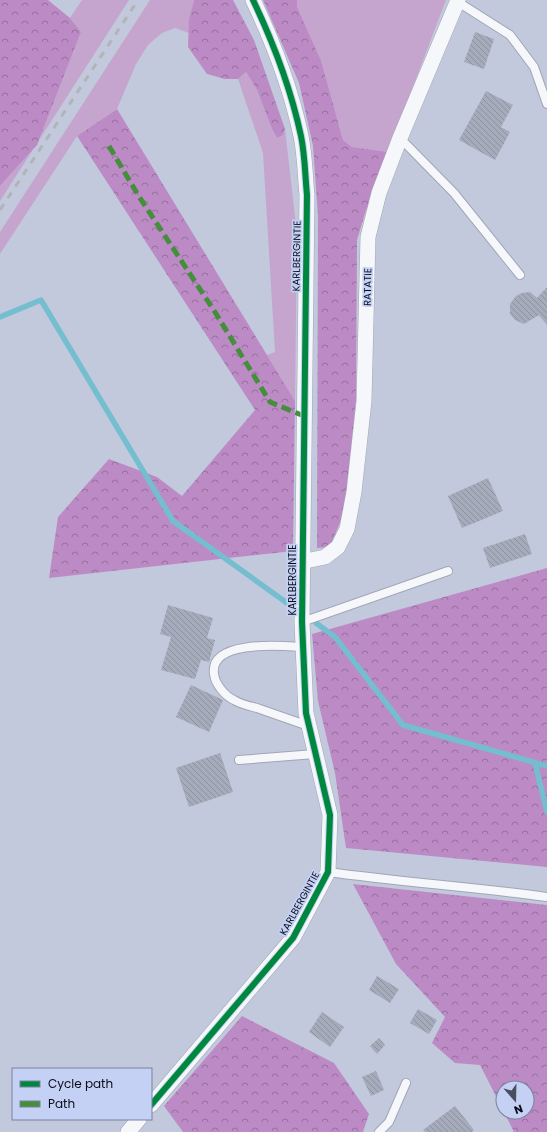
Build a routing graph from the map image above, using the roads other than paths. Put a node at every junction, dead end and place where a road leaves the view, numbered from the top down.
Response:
1 (253, 0) edge
2 (458, 1) edge
3 (547, 104) edge
4 (400, 138) junction
5 (520, 275) dead end
6 (301, 562) junction
7 (448, 571) dead end
8 (302, 622) junction
9 (303, 646) junction
10 (309, 726) junction
11 (315, 754) junction
12 (238, 760) dead end
13 (328, 872) junction
14 (547, 897) edge
15 (406, 1083) dead end
16 (152, 1104) edge
17 (138, 1120) edge
18 (128, 1132) edge
19 (378, 1132) edge

1 - 6 street, KARLBERGINTIE
2 - 3 lane
2 - 4 street, RATATIE
4 - 5 lane
4 - 6 street, RATATIE
6 - 8 street, KARLBERGINTIE
7 - 8 lane
8 - 9 street, KARLBERGINTIE
9 - 10 street, KARLBERGINTIE
9 - 10 lane
10 - 11 street, KARLBERGINTIE
11 - 12 lane
11 - 13 street, KARLBERGINTIE
13 - 14 lane
13 - 16 street, KARLBERGINTIE
15 - 19 lane
17 - 18 street

